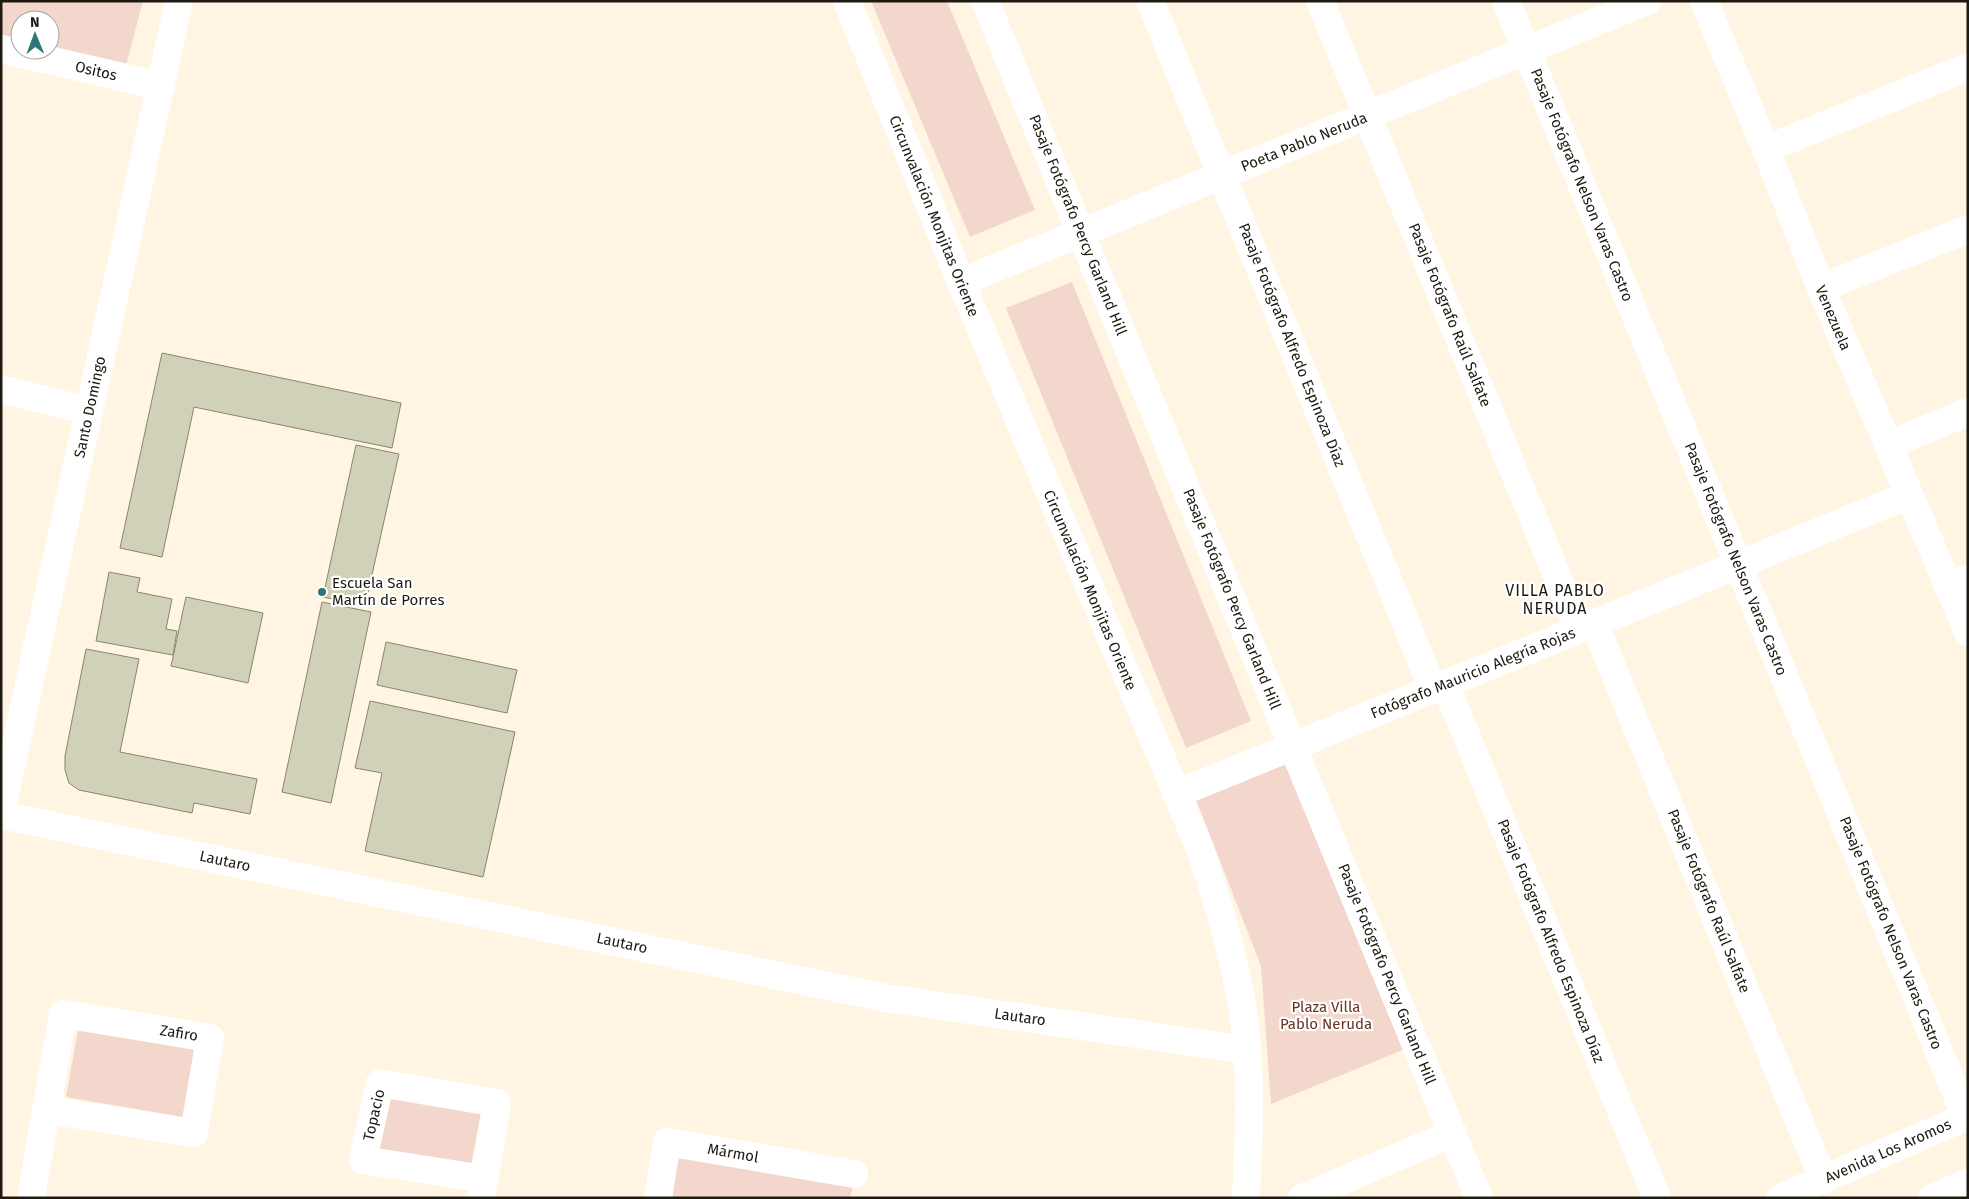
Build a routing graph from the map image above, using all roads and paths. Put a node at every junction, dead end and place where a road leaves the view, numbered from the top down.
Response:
1 (179, 1) edge
2 (847, 1) edge
3 (985, 1) edge
4 (1150, 1) edge
5 (1320, 1) edge
6 (1506, 1) edge
7 (1647, 1) edge
8 (1704, 1) edge
9 (1, 49) edge
10 (1526, 51) junction
11 (1968, 67) edge
12 (161, 86) junction
13 (1368, 116) junction
14 (1766, 149) junction
15 (1221, 176) junction
16 (1968, 228) edge
17 (1080, 233) junction
18 (961, 282) junction
19 (1821, 288) junction
20 (1, 389) edge
21 (89, 411) junction
22 (1968, 412) edge
23 (1888, 445) junction
24 (1909, 495) junction
25 (1739, 564) junction
26 (1958, 582) edge
27 (1586, 626) junction
28 (1968, 632) edge
29 (1439, 686) junction
30 (1293, 746) junction
31 (1176, 794) junction
32 (1, 814) edge
33 (1247, 1050) junction
34 (47, 1110) junction
35 (1967, 1116) edge
36 (1453, 1133) junction
37 (854, 1174) dead end
38 (1823, 1179) junction
39 (1968, 1182) edge
40 (483, 1189) edge
41 (31, 1198) edge
42 (658, 1198) edge
43 (1246, 1198) edge
44 (1302, 1198) edge
45 (1479, 1198) edge
46 (1657, 1198) edge
47 (1780, 1198) edge
48 (1932, 1198) edge

1 - 12 street, Santo Domingo
2 - 18 street, Circunvalación Monjitas Oriente
3 - 17 street, Pasaje Fotógrafo Percy Garland Hill
4 - 15 street, Pasaje Fotógrafo Alfredo Espinoza Díaz
5 - 13 street, Pasaje Fotógrafo Raúl Salfate
6 - 10 street, Pasaje Fotógrafo Nelson Varas Castro
7 - 10 street, Poeta Pablo Neruda
8 - 14 street, Venezuela
9 - 12 street, Ositos
10 - 13 street, Poeta Pablo Neruda
10 - 25 street, Pasaje Fotógrafo Nelson Varas Castro
11 - 14 street
12 - 21 street, Santo Domingo
13 - 15 street, Poeta Pablo Neruda
13 - 27 street, Pasaje Fotógrafo Raúl Salfate
14 - 19 street, Venezuela
15 - 17 street, Poeta Pablo Neruda
15 - 29 street, Pasaje Fotógrafo Alfredo Espinoza Díaz
16 - 19 street
17 - 18 street, Poeta Pablo Neruda
17 - 30 street, Pasaje Fotógrafo Percy Garland Hill
18 - 31 street, Circunvalación Monjitas Oriente
19 - 23 street, Venezuela
20 - 21 street
21 - 32 street, Santo Domingo
22 - 23 street
23 - 24 street, Venezuela
24 - 25 street, Fotógrafo Mauricio Alegría Rojas
24 - 26 street, Venezuela
25 - 27 street, Fotógrafo Mauricio Alegría Rojas
25 - 35 street, Pasaje Fotógrafo Nelson Varas Castro
26 - 28 street, Venezuela
27 - 29 street, Fotógrafo Mauricio Alegría Rojas
27 - 38 street, Pasaje Fotógrafo Raúl Salfate
29 - 30 street, Fotógrafo Mauricio Alegría Rojas
29 - 46 street, Pasaje Fotógrafo Alfredo Espinoza Díaz
30 - 31 street, Fotógrafo Mauricio Alegría Rojas
30 - 36 street, Pasaje Fotógrafo Percy Garland Hill
31 - 33 street, Circunvalación Monjitas Oriente
32 - 33 street, Lautaro
33 - 43 street, Circunvalación Monjitas Oriente
34 - 34 street, Zafiro
34 - 41 street, Zafiro
35 - 38 street, Avenida Los Aromos
36 - 44 street
36 - 45 street, Pasaje Fotógrafo Percy Garland Hill
37 - 42 street, Mármol
38 - 47 street, Avenida Los Aromos
39 - 48 street
40 - 40 street, Topacio

